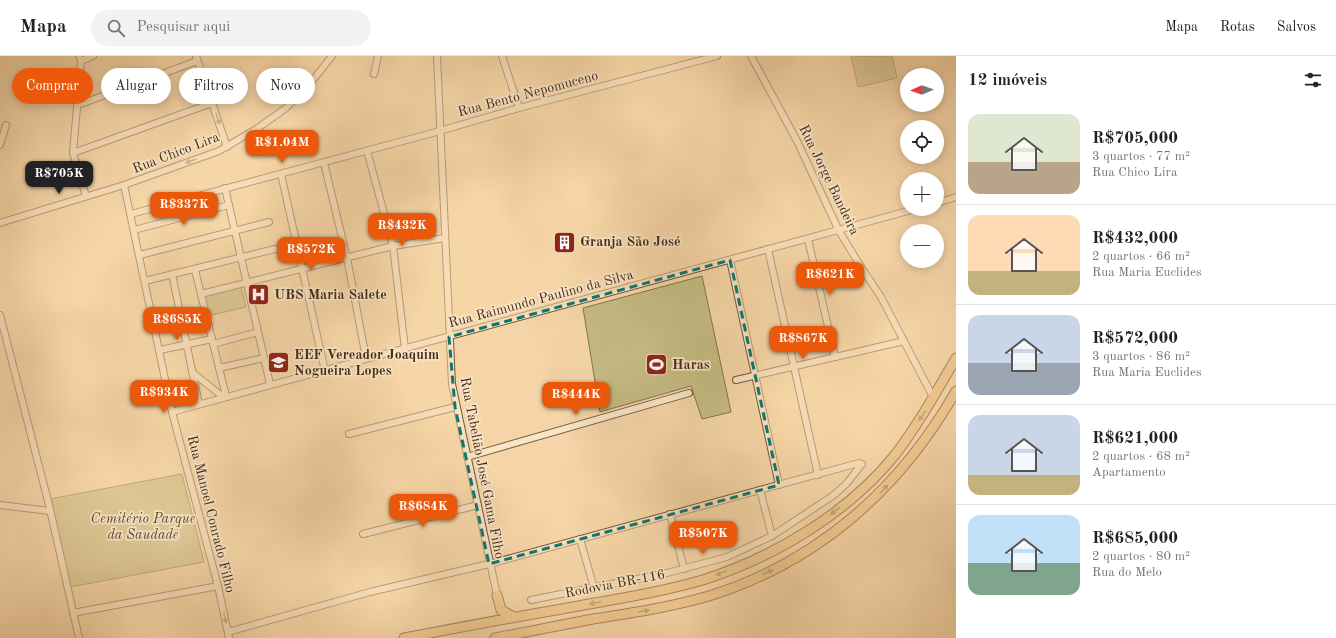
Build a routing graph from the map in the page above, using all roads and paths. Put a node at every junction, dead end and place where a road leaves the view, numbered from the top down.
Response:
1 (93, 56) edge
2 (332, 56) edge
3 (378, 56) edge
4 (437, 56) edge
5 (502, 56) edge
6 (717, 56) edge
7 (751, 56) edge
8 (196, 58) edge
9 (80, 59) edge
10 (200, 68) edge
11 (374, 74) dead end
12 (209, 104) edge
13 (212, 104) edge
14 (78, 105) junction
15 (519, 108) junction
16 (6, 125) dead end
17 (439, 131) junction
18 (0, 144) edge
19 (227, 147) junction
20 (367, 151) junction
21 (73, 153) junction
22 (324, 163) junction
23 (281, 174) junction
24 (124, 185) junction
25 (225, 188) junction
26 (86, 196) junction
27 (956, 197) edge
28 (944, 201) edge
29 (229, 205) junction
30 (900, 213) edge
31 (131, 214) junction
32 (269, 222) dead end
33 (0, 223) edge
34 (134, 230) junction
35 (235, 231) junction
36 (839, 231) junction
37 (445, 238) junction
38 (808, 239) junction
39 (393, 246) junction
40 (275, 249) dead end
41 (768, 249) junction
42 (140, 256) junction
43 (241, 257) junction
44 (346, 258) junction
45 (730, 260) junction
46 (195, 270) junction
47 (301, 270) junction
48 (172, 274) junction
49 (146, 282) junction
50 (247, 283) junction
51 (201, 294) junction
52 (0, 315) edge
53 (258, 332) junction
54 (448, 337) junction
55 (904, 341) junction
56 (212, 342) junction
57 (187, 344) junction
58 (405, 349) junction
59 (160, 350) junction
60 (835, 357) junction
61 (264, 358) junction
62 (366, 358) junction
63 (956, 358) edge
64 (795, 367) junction
65 (219, 368) junction
66 (325, 371) junction
67 (192, 372) junction
68 (755, 376) junction
69 (736, 380) dead end
70 (270, 384) junction
71 (956, 391) edge
72 (689, 393) dead end
73 (224, 397) junction
74 (933, 397) junction
75 (199, 404) junction
76 (456, 408) junction
77 (172, 412) junction
78 (349, 434) dead end
79 (467, 457) junction
80 (818, 475) junction
81 (779, 485) junction
82 (760, 490) junction
83 (0, 505) edge
84 (478, 505) junction
85 (50, 510) junction
86 (670, 514) junction
87 (363, 534) dead end
88 (772, 536) junction
89 (580, 539) junction
90 (489, 564) junction
91 (684, 569) junction
92 (218, 586) junction
93 (594, 588) junction
94 (497, 595) junction
95 (531, 600) dead end
96 (73, 613) junction
97 (516, 617) junction
98 (486, 622) junction
99 (229, 635) edge
100 (518, 636) edge
101 (79, 638) edge
102 (404, 638) edge
103 (496, 638) edge

1 - 9 street
2 - 19 street, Rua Chico Lira
3 - 11 street
4 - 17 street, Rua Tabelião José Gama Filho
5 - 15 street
6 - 15 street, Rua Bento Nepomuceno
7 - 36 street, Rua Jorge Bandeira
8 - 10 street
8 - 14 street
9 - 14 street
12 - 21 street
13 -> 19 street
14 - 21 street
15 - 17 street, Rua Bento Nepomuceno
16 - 18 street
17 - 20 street, Rua Bento Nepomuceno
17 - 37 street, Rua Tabelião José Gama Filho
19 -> 24 street, Rua Chico Lira
20 - 22 street, Rua Bento Nepomuceno
20 - 39 street
21 - 26 street
22 - 23 street, Rua Bento Nepomuceno
22 - 44 street
23 - 25 street, Rua Bento Nepomuceno
23 - 47 street
24 - 26 street, Rua Chico Lira
24 - 31 street, Rua Manoel Conrado Filho
25 - 29 street
25 - 31 street, Rua Bento Nepomuceno
26 - 33 street, Rua Chico Lira
27 - 28 street
29 - 34 street
29 - 35 street
30 - 36 street, Rua Raimundo Paulino da Silva
31 - 34 street, Rua Manoel Conrado Filho
32 - 35 street
34 - 42 street, Rua Manoel Conrado Filho
35 - 42 street
35 - 43 street
36 - 38 street, Rua Raimundo Paulino da Silva
36 - 55 street, Rua Jorge Bandeira
37 - 39 street
37 - 54 street, Rua Tabelião José Gama Filho
38 - 41 street, Rua Raimundo Paulino da Silva
38 - 60 street
39 - 44 street
39 - 58 street
40 - 43 street
41 - 45 street, Rua Raimundo Paulino da Silva
41 - 64 street
42 - 49 street, Rua Manoel Conrado Filho
43 - 46 street
43 - 50 street
44 - 47 street
44 - 62 street
45 - 54 street, Rua Raimundo Paulino da Silva
45 - 68 street
46 - 48 street
46 - 51 street
47 - 50 street
47 - 66 street
48 - 49 street
48 - 57 street
49 - 59 street, Rua Manoel Conrado Filho
50 - 51 street
50 - 53 street
51 - 56 street
52 - 85 street
53 - 56 street
53 - 61 street
54 - 58 street, Rua Raimundo Paulino da Silva
54 - 76 street, Rua Tabelião José Gama Filho
55 - 60 street
55 - 74 street, Rua Jorge Bandeira
56 - 57 street
56 - 65 street
57 - 59 street
57 - 67 street
58 - 62 street, Rua Raimundo Paulino da Silva
59 - 77 street, Rua Manoel Conrado Filho
60 - 64 street
61 - 65 street
61 - 70 street
62 - 66 street, Rua Raimundo Paulino da Silva
63 - 74 highway, Rodovia BR-116
64 - 68 street
64 - 80 street
65 - 73 street
66 - 70 street, Rua Raimundo Paulino da Silva
67 - 73 street
67 - 75 street
68 - 69 street
68 - 81 street
70 - 73 street, Rua Raimundo Paulino da Silva
100 -> 71 highway
72 - 79 street
73 - 75 street, Rua Raimundo Paulino da Silva
74 -> 97 highway, Rodovia BR-116
75 - 77 street, Rua Raimundo Paulino da Silva
76 - 78 street
76 - 79 street, Rua Tabelião José Gama Filho
77 - 92 street, Rua Manoel Conrado Filho
79 - 84 street, Rua Tabelião José Gama Filho
80 - 81 street
80 - 88 street
81 - 82 street
82 - 86 street
82 - 88 street
83 - 85 street
84 - 87 street
84 - 90 street, Rua Tabelião José Gama Filho
85 - 96 street
86 - 89 street
86 - 91 street
88 - 91 street
89 - 90 street
89 - 93 street
90 - 94 street, Rua Tabelião José Gama Filho
90 - 99 street
91 - 93 street
92 - 96 street
92 -> 99 street, Rua Manoel Conrado Filho
93 - 95 street
94 - 97 highway
94 - 98 highway
96 - 101 street
97 - 98 highway, Rodovia BR-116
98 - 102 highway, Rodovia BR-116
100 - 103 highway

